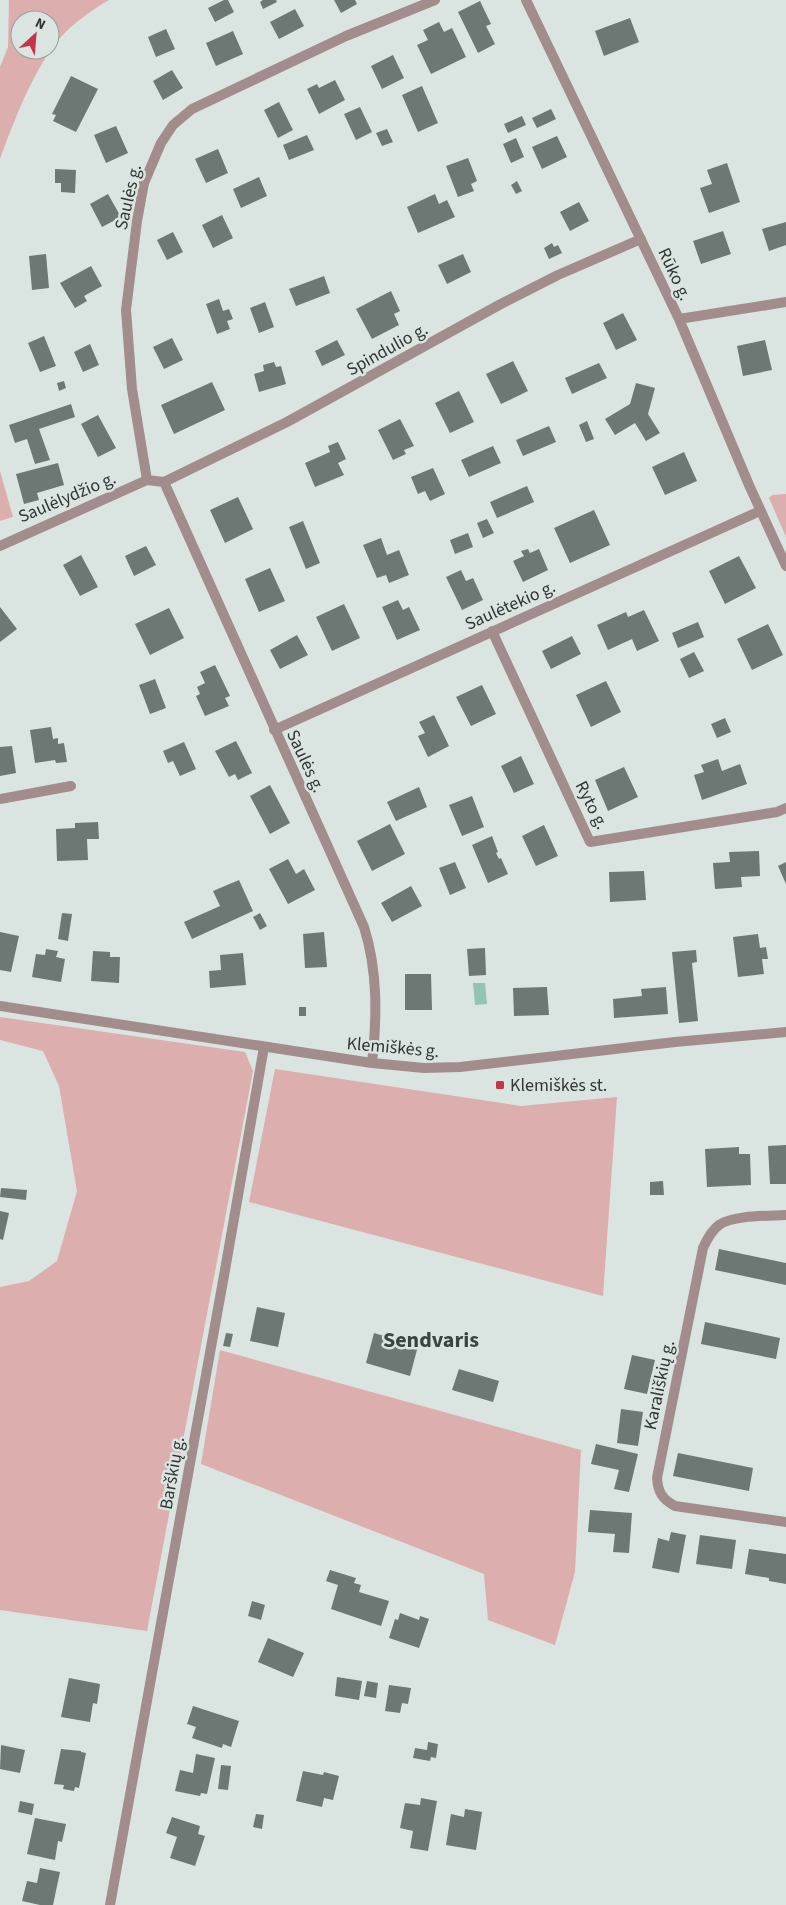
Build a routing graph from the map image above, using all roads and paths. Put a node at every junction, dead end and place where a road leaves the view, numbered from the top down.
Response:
1 (434, 0) edge
2 (526, 0) edge
3 (641, 239) junction
4 (786, 302) edge
5 (679, 319) junction
6 (147, 480) junction
7 (164, 482) junction
8 (760, 511) junction
9 (0, 546) edge
10 (786, 566) edge
11 (492, 631) junction
12 (274, 730) junction
13 (71, 786) dead end
14 (0, 800) edge
15 (786, 808) edge
16 (0, 1006) edge
17 (786, 1032) edge
18 (264, 1047) junction
19 (372, 1063) junction
20 (786, 1215) edge
21 (786, 1522) edge
22 (110, 1905) edge

1 - 6 street, Saulės g.
2 - 3 street, Rūko g.
3 - 5 street, Rūko g.
3 - 7 street, Spindulio g.
4 - 5 street
5 - 8 street, Rūko g.
6 - 7 street
6 - 9 street, Saulėlydžio g.
7 - 12 street, Saulės g.
8 - 10 street, Rūko g.
8 - 11 street, Saulėtekio g.
11 - 12 street, Saulėtekio g.
11 - 15 street, Ryto g.
12 - 19 street, Saulės g.
13 - 14 street
16 - 18 street, Klemiškės g.
17 - 19 street, Klemiškės g.
18 - 19 street, Klemiškės g.
18 - 22 street, Barškių g.
20 - 21 street, Karališkių g.

